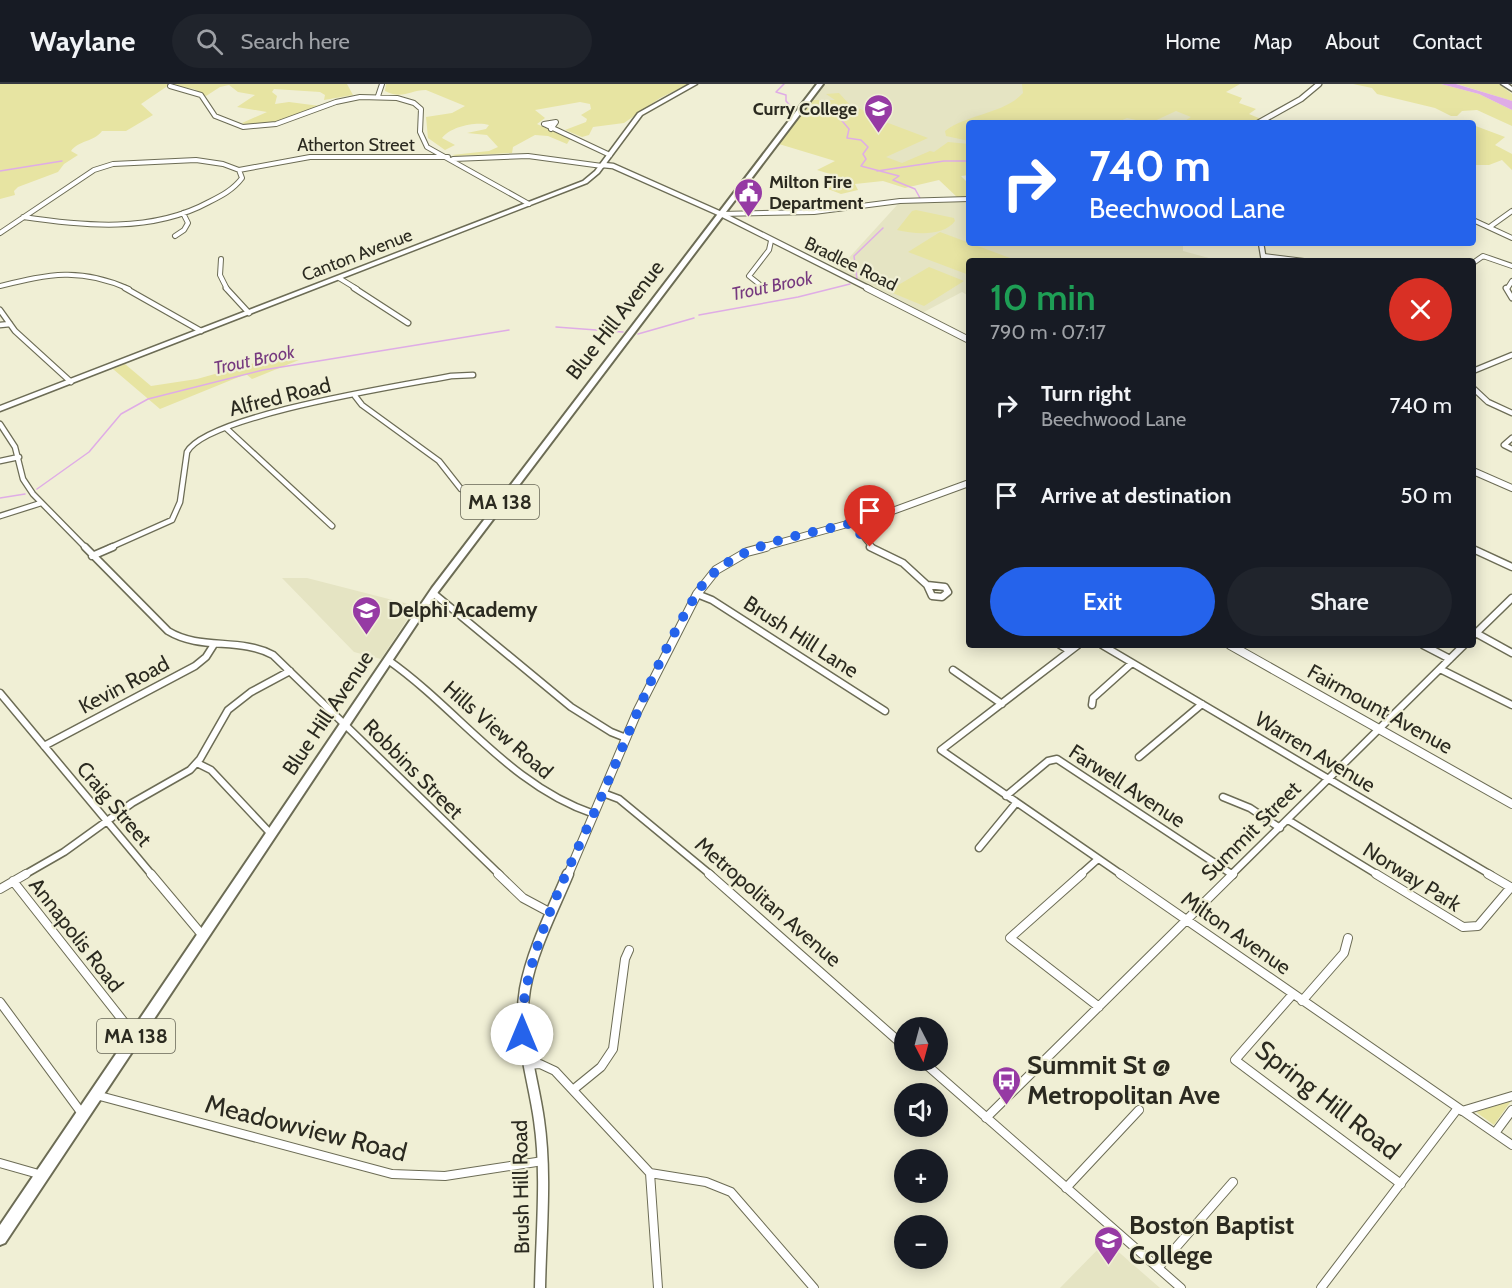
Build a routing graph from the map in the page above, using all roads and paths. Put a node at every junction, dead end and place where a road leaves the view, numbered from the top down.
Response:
1 (382, 84) edge
2 (694, 84) edge
3 (820, 84) edge
4 (1319, 84) edge
5 (1504, 84) edge
6 (1511, 86) edge
7 (170, 87) dead end
8 (378, 96) junction
9 (1263, 120) edge
10 (551, 129) junction
11 (610, 155) junction
12 (448, 157) junction
13 (453, 159) junction
14 (602, 166) junction
15 (239, 170) junction
16 (966, 198) edge
17 (528, 204) junction
18 (1512, 211) edge
19 (183, 213) junction
20 (721, 214) junction
21 (23, 217) junction
22 (1476, 221) edge
23 (1491, 226) junction
24 (0, 233) edge
25 (175, 236) dead end
26 (1512, 238) edge
27 (771, 241) junction
28 (782, 247) junction
29 (767, 252) junction
30 (221, 259) dead end
31 (1476, 260) edge
32 (1512, 266) edge
33 (339, 278) junction
34 (1512, 281) edge
35 (759, 284) dead end
36 (0, 286) edge
37 (1512, 298) edge
38 (0, 310) edge
39 (249, 312) junction
40 (408, 323) dead end
41 (10, 324) junction
42 (0, 326) edge
43 (201, 331) junction
44 (966, 339) edge
45 (1512, 355) edge
46 (1476, 370) edge
47 (473, 375) dead end
48 (72, 382) junction
49 (1476, 391) edge
50 (355, 396) junction
51 (0, 409) edge
52 (1512, 413) edge
53 (0, 424) edge
54 (226, 428) junction
55 (1512, 438) edge
56 (1512, 449) edge
57 (19, 457) junction
58 (0, 461) edge
59 (1476, 472) edge
60 (966, 487) edge
61 (1512, 488) edge
62 (501, 501) junction
63 (41, 503) junction
64 (0, 516) edge
65 (852, 523) junction
66 (332, 526) dead end
67 (1476, 550) edge
68 (92, 556) junction
69 (1512, 567) edge
70 (927, 585) dead end
71 (433, 593) junction
72 (697, 594) junction
73 (1512, 598) edge
74 (1476, 632) edge
75 (1476, 635) edge
76 (213, 646) junction
77 (1065, 648) edge
78 (1074, 648) edge
79 (1107, 648) edge
80 (1244, 648) edge
81 (1429, 648) edge
82 (1461, 648) edge
83 (1070, 651) junction
84 (1512, 653) edge
85 (1450, 659) junction
86 (388, 660) junction
87 (1132, 663) junction
88 (1440, 669) junction
89 (952, 670) dead end
90 (290, 671) junction
91 (0, 693) edge
92 (1002, 704) junction
93 (1202, 704) junction
94 (1092, 705) dead end
95 (1512, 705) edge
96 (885, 711) dead end
97 (344, 724) junction
98 (1379, 729) junction
99 (626, 738) junction
100 (44, 746) junction
101 (1139, 757) dead end
102 (197, 763) junction
103 (1329, 779) junction
104 (603, 793) junction
105 (1006, 796) junction
106 (1224, 797) dead end
107 (1017, 803) junction
108 (1512, 804) edge
109 (594, 814) junction
110 (1288, 820) junction
111 (106, 822) junction
112 (1280, 828) junction
113 (271, 834) junction
114 (979, 848) dead end
115 (1098, 859) junction
116 (1233, 875) junction
117 (13, 881) junction
118 (1511, 888) edge
119 (0, 889) edge
120 (551, 913) junction
121 (1186, 921) junction
122 (203, 936) junction
123 (1347, 938) dead end
124 (629, 950) dead end
125 (1293, 994) junction
126 (1302, 1001) junction
127 (0, 1002) edge
128 (1099, 1007) junction
129 (136, 1036) junction
130 (894, 1037) edge
131 (528, 1066) junction
132 (933, 1071) edge
133 (574, 1089) junction
134 (96, 1095) junction
135 (1512, 1096) edge
136 (1139, 1110) dead end
137 (1460, 1110) junction
138 (1512, 1110) edge
139 (83, 1115) junction
140 (986, 1119) junction
141 (1495, 1133) junction
142 (1512, 1145) edge
143 (543, 1161) junction
144 (0, 1163) edge
145 (650, 1173) junction
146 (43, 1175) junction
147 (1233, 1182) dead end
148 (1401, 1184) junction
149 (1066, 1188) junction
150 (0, 1238) edge
151 (1158, 1268) junction
152 (540, 1288) edge
153 (658, 1288) edge
154 (814, 1288) edge
155 (1181, 1288) edge
156 (1321, 1288) edge

1 - 8 street
2 - 11 main road, Canton Avenue
3 - 20 highway, Blue Hill Avenue / MA 138
4 - 9 street
5 - 6 main road
7 - 8 street
8 - 12 street
10 - 10 street
10 - 11 street
11 - 14 main road, Canton Avenue
12 - 13 street
12 - 15 street, Atherton Street
13 - 14 street
13 - 17 street
14 - 17 main road, Canton Avenue
14 - 20 street
15 - 19 street
15 - 21 street, Atherton Street
16 - 20 street
17 - 33 main road, Canton Avenue
18 - 23 street
19 - 21 street
19 - 25 street
20 - 27 street, Bradlee Road
20 - 62 highway, Blue Hill Avenue / MA 138
21 - 24 street, Atherton Street
22 - 23 street
23 - 26 street
27 - 28 street, Bradlee Road
27 - 29 street
28 - 29 street
28 - 44 street, Bradlee Road
29 - 35 street
30 - 39 street
31 - 32 street
33 - 39 main road, Canton Avenue
33 - 40 street
34 - 37 street
36 - 43 street
38 - 41 street
39 - 43 main road, Canton Avenue
41 - 42 street
41 - 48 street
43 - 48 main road, Canton Avenue
45 - 46 street
47 - 50 street, Alfred Road
48 - 51 main road, Canton Avenue
49 - 52 street
50 - 54 street, Alfred Road
50 - 62 street
53 - 57 street, Robbins Street
54 - 66 street
54 - 68 street, Alfred Road
55 - 56 street
57 - 58 street
57 - 63 street, Robbins Street
59 - 61 street
60 - 65 street, Brush Hill Road
62 - 71 highway, Blue Hill Avenue / MA 138
63 - 64 street
63 - 68 street, Robbins Street
65 - 70 street
65 - 72 street, Brush Hill Road
67 - 69 street
68 - 76 street, Robbins Street
71 - 86 highway, Blue Hill Avenue / MA 138
71 - 99 street
72 - 96 street, Brush Hill Lane
72 - 99 street, Brush Hill Road
73 - 74 street
75 - 84 street
76 - 90 street, Robbins Street
76 - 100 street, Kevin Road
77 - 83 street
78 - 83 street
79 - 87 street, Warren Avenue
80 - 98 street, Fairmount Avenue
81 - 85 street
82 - 85 street, Summit Street
83 - 92 street
85 - 88 street, Summit Street
86 - 97 highway, Blue Hill Avenue / MA 138
86 - 109 street, Hills View Road
87 - 93 street, Warren Avenue
87 - 94 street
88 - 95 street
88 - 98 street, Summit Street
89 - 92 street
90 - 97 street, Robbins Street
90 - 102 street
91 - 100 street, Craig Street
92 - 105 street, Milton Avenue
93 - 101 street
93 - 103 street, Warren Avenue
97 - 113 highway, Blue Hill Avenue / MA 138
97 - 120 street, Robbins Street
98 - 103 street, Summit Street
98 - 108 street, Fairmount Avenue
99 - 104 street, Brush Hill Road
100 - 111 street, Craig Street
102 - 111 street
102 - 113 street
103 - 110 street, Summit Street
103 - 118 street, Warren Avenue
104 - 109 street, Brush Hill Road
104 - 130 street, Metropolitan Avenue
105 - 107 street, Milton Avenue
105 - 116 street, Farwell Avenue
106 - 112 street
107 - 114 street
107 - 115 street, Milton Avenue
109 - 120 street, Brush Hill Road
110 - 112 street, Summit Street
110 - 118 street, Norway Park
111 - 117 street
111 - 122 street, Craig Street
112 - 116 street, Summit Street
113 - 122 highway, Blue Hill Avenue / MA 138
115 - 121 street, Milton Avenue
115 - 128 street
116 - 121 street, Summit Street
117 - 119 street
117 - 129 street, Annapolis Road
120 - 131 street, Brush Hill Road
121 - 125 street, Milton Avenue
121 - 128 street, Summit Street
122 - 129 highway, Blue Hill Avenue / MA 138
123 - 126 street
124 - 133 street
125 - 126 street, Milton Avenue
125 - 148 street, Spring Hill Road
126 - 137 street, Milton Avenue
127 - 139 street
128 - 140 street, Summit Street
129 - 134 highway, Blue Hill Avenue / MA 138
131 - 133 street
131 - 143 street, Brush Hill Road
132 - 140 street
133 - 145 street
134 - 139 highway, Blue Hill Avenue / MA 138
134 - 143 street, Meadowview Road
135 - 137 street
136 - 149 street
137 - 141 street, Milton Avenue
137 - 148 street
138 - 141 street
139 - 146 highway, Blue Hill Avenue / MA 138
140 - 149 street
141 - 142 street, Milton Avenue
143 - 152 street, Brush Hill Road
144 - 146 street
145 - 153 street
145 - 154 street
146 - 150 highway, Blue Hill Avenue / MA 138
147 - 151 street
148 - 156 street
149 - 151 street
151 - 155 street

